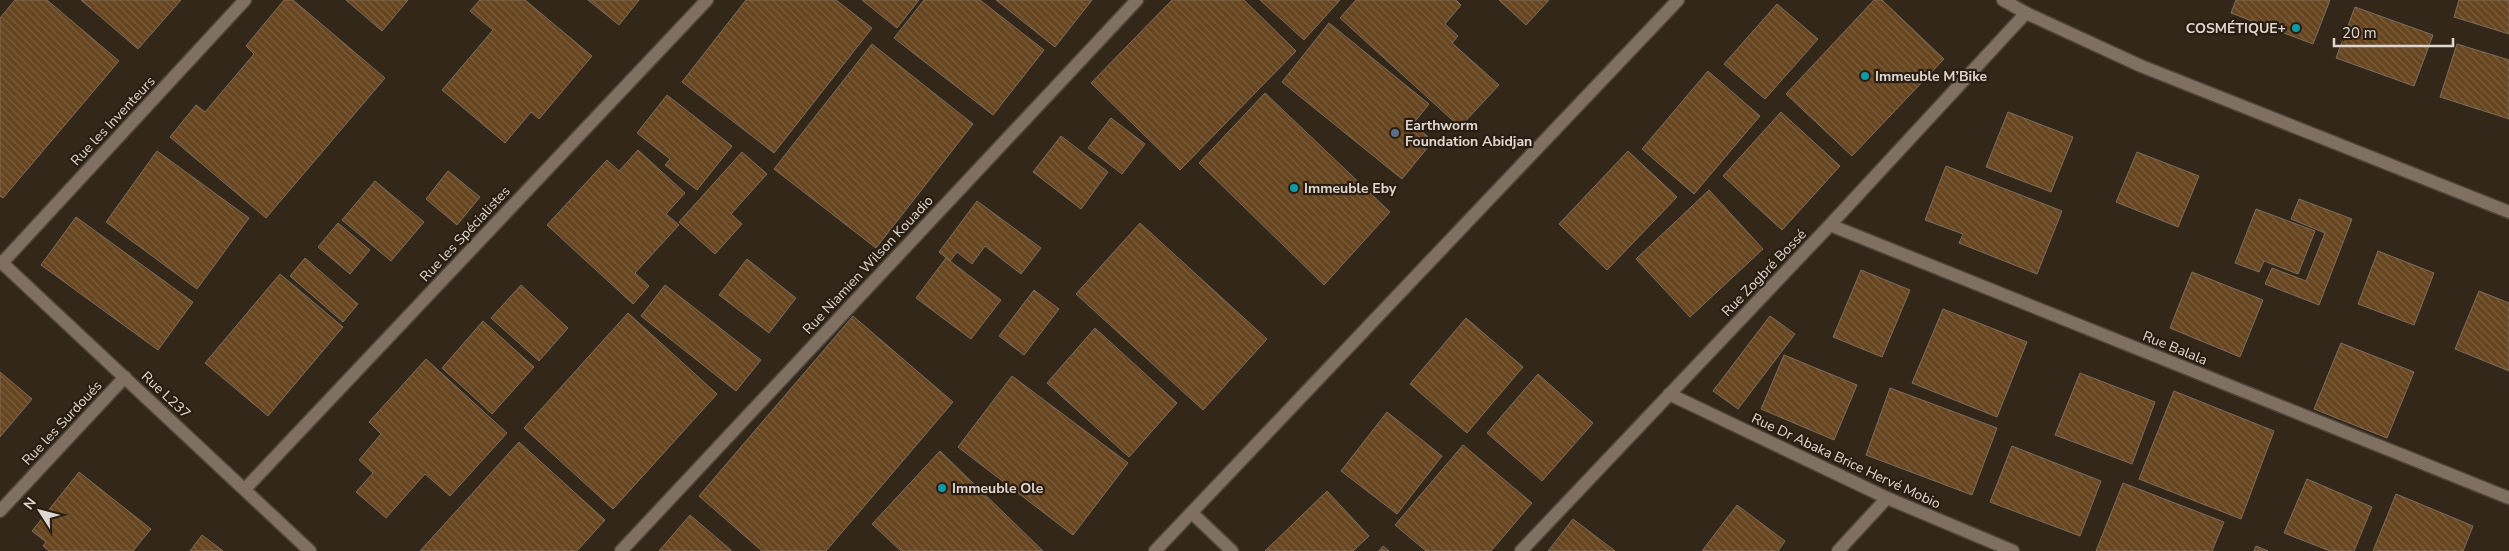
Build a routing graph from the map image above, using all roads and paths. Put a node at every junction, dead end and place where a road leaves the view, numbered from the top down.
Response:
1 (245, 0) edge
2 (706, 0) edge
3 (1137, 0) edge
4 (1678, 0) edge
5 (2003, 0) edge
6 (2026, 13) junction
7 (2509, 212) edge
8 (1830, 225) junction
9 (1, 262) edge
10 (125, 377) junction
11 (1669, 394) junction
12 (245, 490) junction
13 (1887, 498) junction
14 (2509, 498) edge
15 (0, 511) edge
16 (1192, 513) junction
17 (310, 551) edge
18 (621, 551) edge
19 (1155, 551) edge
20 (1232, 551) edge
21 (1521, 551) edge
22 (1838, 551) edge
23 (2013, 551) edge

1 - 9 street, Rue les Inventeurs
2 - 12 street, Rue les Spécialistes
3 - 18 street, Rue Niamien Wilson Kouadio
4 - 16 street
5 - 6 street
6 - 7 street
6 - 8 street, Rue Zogbré Bossé
8 - 11 street, Rue Zogbré Bossé
8 - 14 street, Rue Balala
9 - 10 street, Rue L237
10 - 12 street, Rue L237
10 - 15 street, Rue les Surdoués
11 - 13 street, Rue Dr Abaka Brice Hervé Mobio
11 - 21 street, Rue Zogbré Bossé
12 - 17 street, Rue L237
13 - 22 street
13 - 23 street, Rue Dr Abaka Brice Hervé Mobio
16 - 19 street
16 - 20 street

